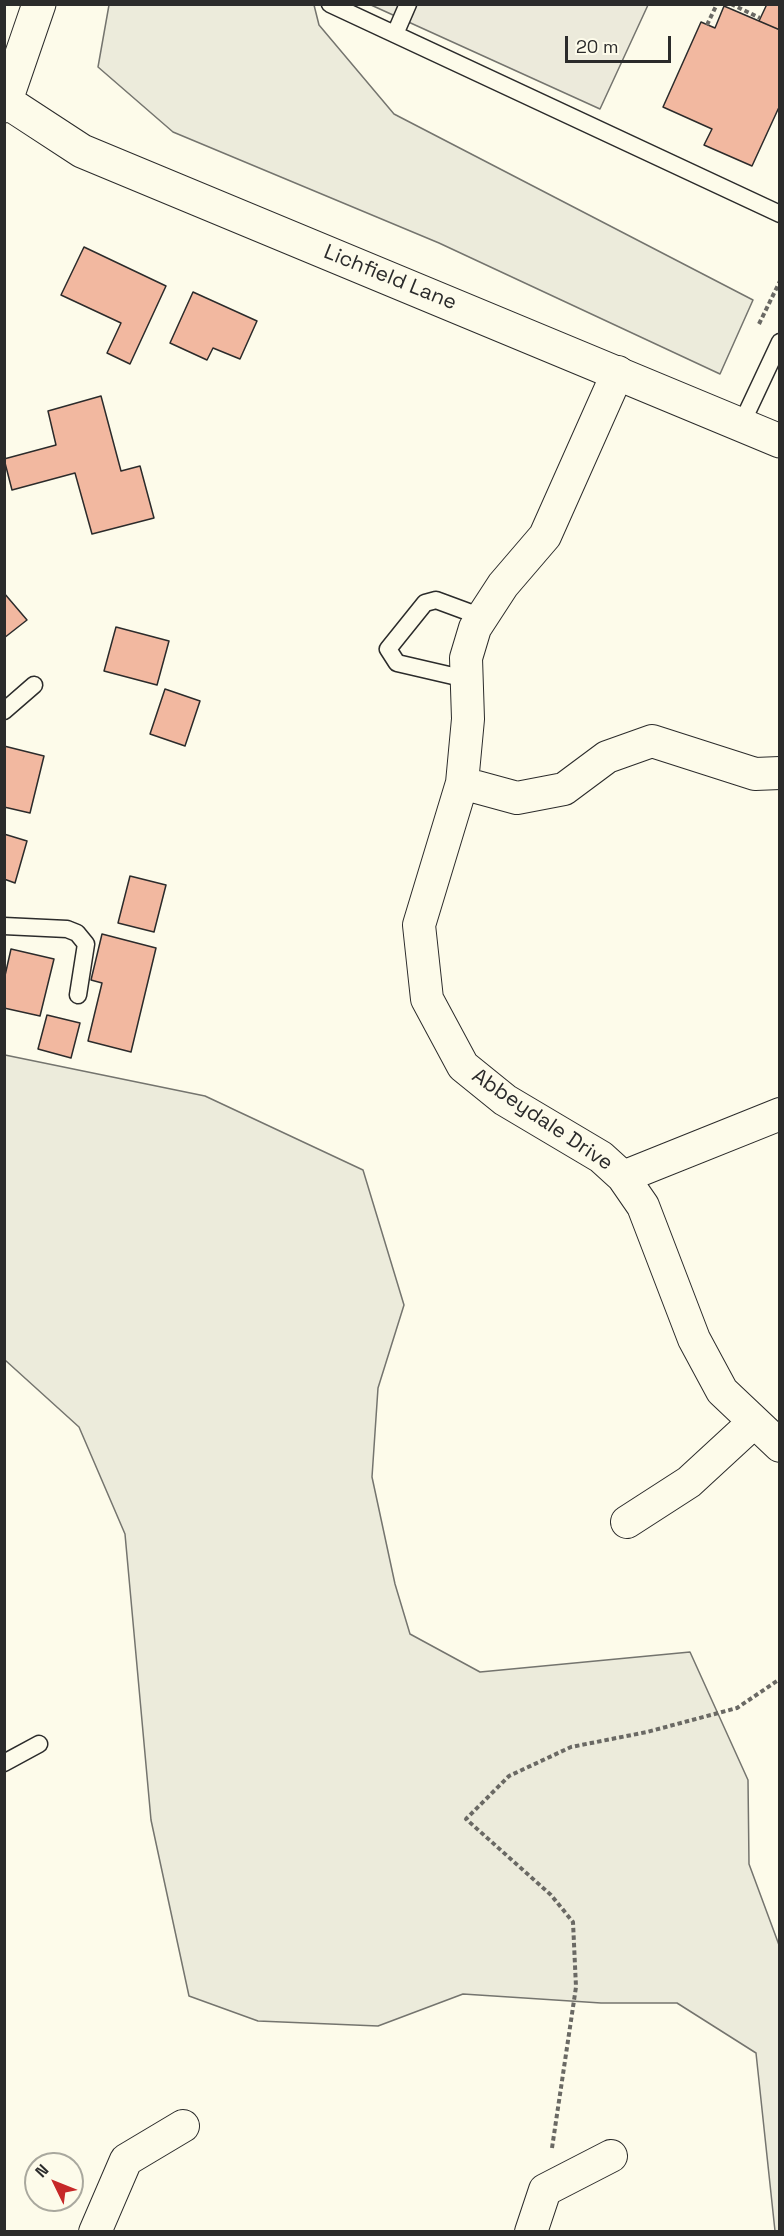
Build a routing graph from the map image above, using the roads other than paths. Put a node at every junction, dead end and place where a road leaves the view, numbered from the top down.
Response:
1 (39, 4) edge
2 (330, 4) edge
3 (408, 4) edge
4 (395, 34) junction
5 (5, 103) edge
6 (780, 214) edge
7 (780, 342) edge
8 (618, 372) junction
9 (741, 425) junction
10 (780, 441) edge
11 (482, 617) junction
12 (466, 679) junction
13 (34, 685) dead end
14 (4, 711) edge
15 (780, 773) edge
16 (462, 783) junction
17 (4, 926) edge
18 (78, 995) dead end
19 (780, 1114) edge
20 (623, 1176) junction
21 (753, 1423) junction
22 (780, 1446) edge
23 (627, 1521) dead end
24 (39, 1744) dead end
25 (4, 1763) edge
26 (183, 2126) dead end
27 (611, 2156) dead end
28 (95, 2232) edge
29 (531, 2232) edge

1 - 5 street
2 - 4 lane
3 - 4 lane
4 - 6 lane
5 - 8 street, Lichfield Lane
7 - 9 lane
8 - 9 street, Lichfield Lane
8 - 11 street, Abbeydale Drive
9 - 10 street, Lichfield Lane
11 - 12 street, Abbeydale Drive
11 - 12 lane
12 - 16 street, Abbeydale Drive
13 - 14 lane
15 - 16 street
16 - 20 street, Abbeydale Drive
17 - 18 lane
19 - 20 street
20 - 21 street, Abbeydale Drive
21 - 22 street, Abbeydale Drive
21 - 23 street
24 - 25 lane
26 - 28 street
27 - 29 street

